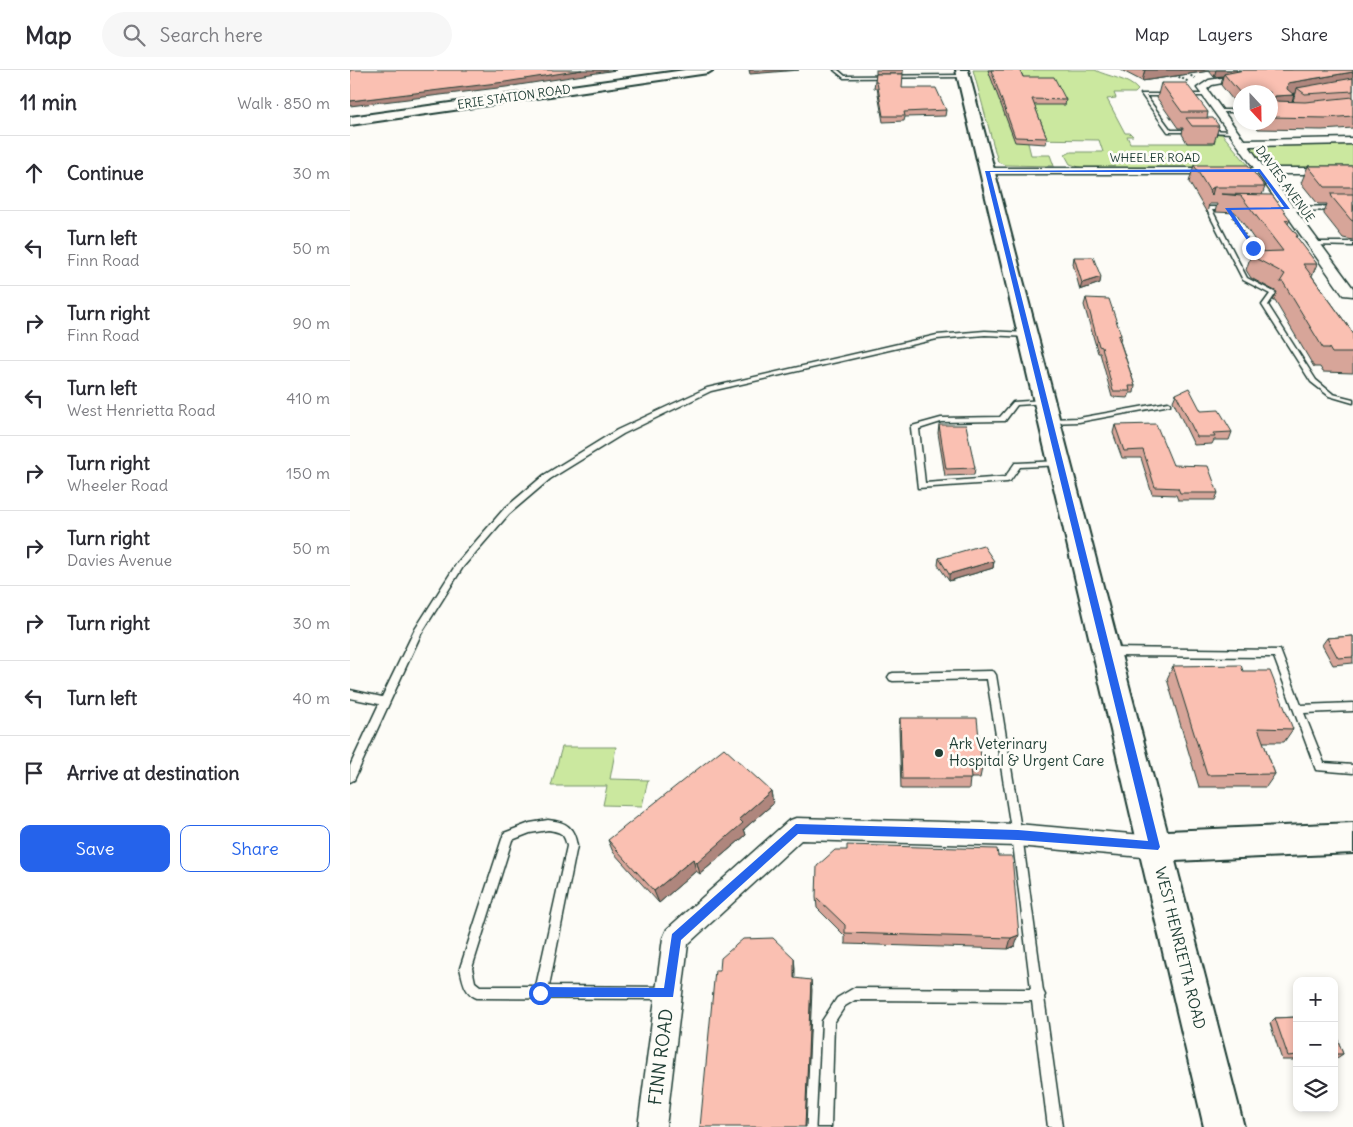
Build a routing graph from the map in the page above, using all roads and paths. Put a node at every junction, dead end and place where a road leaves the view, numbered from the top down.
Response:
1 (708, 70) edge
2 (836, 70) edge
3 (1180, 70) edge
4 (1287, 70) edge
5 (1174, 71) edge
6 (1169, 72) dead end
7 (963, 73) edge
8 (1198, 79) dead end
9 (1189, 82) dead end
10 (1205, 95) junction
11 (1217, 111) junction
12 (1233, 111) edge
13 (350, 121) edge
14 (1233, 132) junction
15 (1353, 141) edge
16 (1241, 143) junction
17 (987, 171) junction
18 (1260, 171) junction
19 (1353, 171) edge
20 (1228, 208) junction
21 (1236, 208) edge
22 (1272, 208) edge
23 (1353, 208) edge
24 (1288, 209) junction
25 (1313, 244) junction
26 (1353, 244) edge
27 (1229, 248) junction
28 (1253, 248) junction
29 (1258, 256) edge
30 (1350, 292) edge
31 (1028, 335) junction
32 (1353, 401) edge
33 (1044, 402) junction
34 (1168, 404) dead end
35 (1049, 421) junction
36 (1060, 463) junction
37 (1106, 652) junction
38 (893, 677) dead end
39 (350, 694) edge
40 (386, 702) junction
41 (1353, 707) edge
42 (1298, 709) junction
43 (1353, 769) edge
44 (350, 777) edge
45 (1018, 835) junction
46 (1353, 838) edge
47 (1154, 847) junction
48 (540, 993) junction
49 (669, 993) junction
50 (1039, 995) junction
51 (652, 1127) edge
52 (824, 1127) edge
53 (1054, 1127) edge
54 (1224, 1127) edge

1 - 13 street, ERIE STATION ROAD
2 - 7 lane
3 - 5 path
3 - 8 path
4 - 10 street
6 - 9 path
7 - 17 main road, WEST HENRIETTA ROAD
10 - 11 street, DAVIES AVENUE
10 - 14 lane
11 - 12 lane
11 - 14 street, DAVIES AVENUE
14 - 16 street, DAVIES AVENUE
15 - 16 street
16 - 18 street, DAVIES AVENUE
17 - 18 street, WHEELER ROAD
17 - 31 main road, WEST HENRIETTA ROAD
18 - 19 street, WHEELER ROAD
18 - 24 street, DAVIES AVENUE
20 - 21 lane
20 - 27 lane
20 - 28 path
22 - 24 lane
23 - 24 lane
24 - 25 street, DAVIES AVENUE
25 - 26 lane
25 - 30 street, DAVIES AVENUE
27 - 28 path
27 - 32 lane
28 - 29 path
31 - 33 main road, WEST HENRIETTA ROAD
31 - 40 lane
33 - 35 main road, WEST HENRIETTA ROAD
33 - 36 lane
34 - 35 lane
35 - 36 main road, WEST HENRIETTA ROAD
36 - 37 main road, WEST HENRIETTA ROAD
37 - 42 lane
37 - 47 main road, WEST HENRIETTA ROAD
38 - 45 lane
39 - 40 lane
40 - 44 lane
41 - 42 lane
42 - 43 lane
45 - 47 street, FINN ROAD
45 - 49 street, FINN ROAD
45 - 50 lane
46 - 47 main road
47 - 54 main road, WEST HENRIETTA ROAD
48 - 48 lane
48 - 49 lane
49 - 51 street, FINN ROAD
50 - 52 lane
50 - 53 lane

